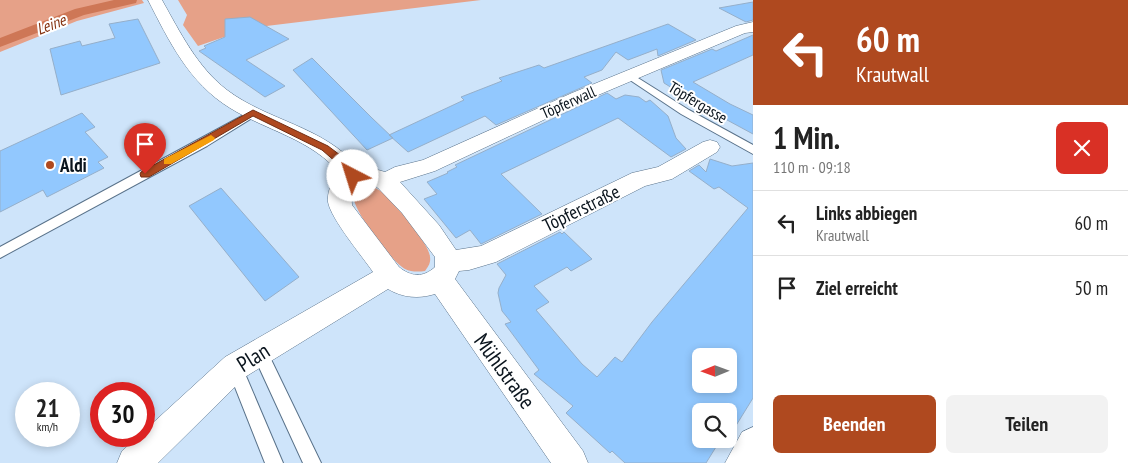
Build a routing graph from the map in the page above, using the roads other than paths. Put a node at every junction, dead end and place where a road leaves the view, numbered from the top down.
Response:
1 (158, 5) edge
2 (753, 27) edge
3 (630, 76) junction
4 (253, 113) junction
5 (710, 148) dead end
6 (753, 150) edge
7 (353, 176) junction
8 (384, 181) junction
9 (0, 253) edge
10 (444, 270) junction
11 (390, 275) junction
12 (247, 360) junction
13 (753, 443) edge
14 (134, 463) edge
15 (274, 463) edge
16 (312, 463) edge
17 (571, 463) edge
18 (742, 463) edge

1 - 4 street
2 - 3 street, Töpferwall
3 - 6 lane, Töpfergasse
3 - 8 street, Töpferwall
4 - 7 street
4 - 9 lane
5 - 10 street, Töpferstraße
7 - 8 street
7 - 11 street
8 - 10 street, Mühlstraße
10 - 11 street, Töpferstraße
10 - 17 street, Mühlstraße
11 - 12 street, Plan
12 - 14 street, Plan
12 - 15 lane
12 - 16 lane
13 - 18 street

